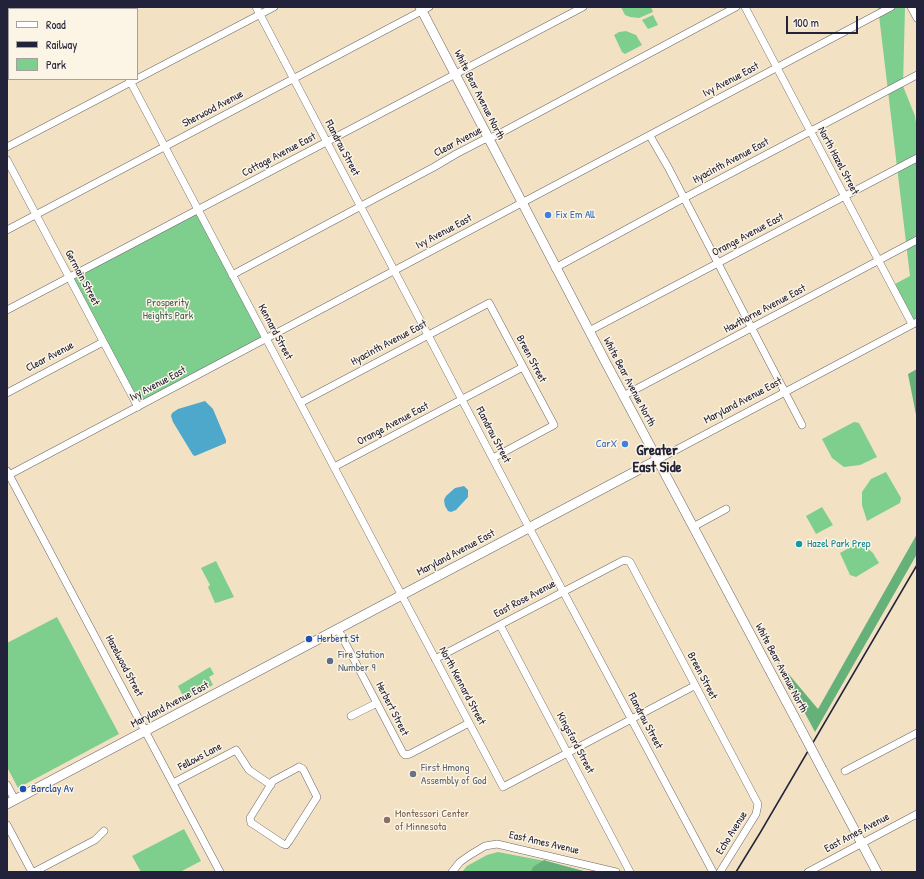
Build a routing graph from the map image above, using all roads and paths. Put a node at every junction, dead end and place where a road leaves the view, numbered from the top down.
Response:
1 (256, 7) edge
2 (274, 7) edge
3 (583, 7) edge
4 (736, 7) edge
5 (745, 7) edge
6 (892, 7) edge
7 (911, 7) edge
8 (424, 8) edge
9 (878, 11) edge
10 (260, 15) junction
11 (917, 18) edge
12 (777, 68) junction
13 (455, 75) junction
14 (917, 75) edge
15 (138, 77) edge
16 (293, 79) junction
17 (130, 81) edge
18 (811, 132) junction
19 (650, 136) junction
20 (488, 138) junction
21 (327, 142) junction
22 (7, 147) edge
23 (165, 147) junction
24 (917, 158) edge
25 (7, 160) edge
26 (844, 196) junction
27 (684, 198) junction
28 (522, 204) junction
29 (361, 207) junction
30 (198, 210) junction
31 (36, 214) junction
32 (7, 230) edge
33 (917, 240) edge
34 (879, 261) junction
35 (718, 263) junction
36 (556, 268) junction
37 (395, 271) junction
38 (232, 274) junction
39 (69, 278) junction
40 (489, 303) joint
41 (7, 310) edge
42 (914, 323) edge
43 (752, 328) junction
44 (589, 331) junction
45 (428, 335) junction
46 (266, 339) junction
47 (103, 342) junction
48 (523, 367) junction
49 (785, 392) junction
50 (7, 393) edge
51 (623, 396) junction
52 (462, 399) junction
53 (300, 403) junction
54 (138, 407) junction
55 (802, 425) dead end
56 (493, 458) junction
57 (657, 460) junction
58 (334, 467) junction
59 (8, 474) edge
60 (726, 509) dead end
61 (693, 527) junction
62 (529, 528) junction
63 (626, 560) joint
64 (564, 591) junction
65 (401, 596) junction
66 (500, 625) junction
67 (338, 629) junction
68 (435, 659) junction
69 (694, 686) junction
70 (377, 703) junction
71 (351, 716) dead end
72 (632, 719) junction
73 (469, 723) junction
74 (146, 731) junction
75 (917, 733) edge
76 (567, 753) junction
77 (844, 771) dead end
78 (173, 783) junction
79 (7, 785) edge
80 (271, 785) junction
81 (11, 802) edge
82 (758, 804) joint
83 (917, 814) edge
84 (7, 825) edge
85 (104, 831) dead end
86 (861, 844) junction
87 (33, 872) edge
88 (220, 872) edge
89 (452, 872) edge
90 (616, 872) edge
91 (630, 872) edge
92 (713, 872) edge
93 (720, 872) edge
94 (808, 872) edge
95 (876, 872) edge

1 - 10 street, Flandrau Street
2 - 10 street
3 - 13 street, Cottage Avenue East
4 - 20 street, Clear Avenue
5 - 12 street, North Hazel Street
6 - 9 street, Ivy Avenue East
7 - 11 street
8 - 13 main road, White Bear Avenue North
8 - 16 street, Sherwood Avenue
9 - 12 street, Ivy Avenue East
10 - 15 street
10 - 16 street, Flandrau Street
12 - 18 street, North Hazel Street
12 - 19 street, Ivy Avenue East
13 - 20 main road, White Bear Avenue North
13 - 21 street, Cottage Avenue East
14 - 18 street, Hyacinth Avenue East
16 - 21 street, Flandrau Street
16 - 23 street, Sherwood Avenue
17 - 22 street
17 - 23 street, Kennard Street
18 - 26 street, North Hazel Street
18 - 27 street, Hyacinth Avenue East
19 - 27 street
19 - 28 street, Ivy Avenue East
20 - 28 main road, White Bear Avenue North
20 - 29 street, Clear Avenue
21 - 29 street, Flandrau Street
21 - 30 street, Cottage Avenue East
23 - 30 street, Kennard Street
23 - 31 street, Sherwood Avenue
24 - 26 street, Orange Avenue East
25 - 31 street, Germain Street
26 - 34 street, North Hazel Street
26 - 35 street, Orange Avenue East
27 - 35 street
27 - 36 street, Hyacinth Avenue East
28 - 36 main road, White Bear Avenue North
28 - 37 street, Ivy Avenue East
29 - 37 street, Flandrau Street
29 - 38 street, Clear Avenue
30 - 38 street, Kennard Street
30 - 39 street, Cottage Avenue East
31 - 32 street, Sherwood Avenue
31 - 39 street, Germain Street
33 - 34 street, Hawthorne Avenue East
34 - 42 street, North Hazel Street
34 - 43 street, Hawthorne Avenue East
35 - 43 street
35 - 44 street, Orange Avenue East
36 - 44 main road, White Bear Avenue North
37 - 45 street, Flandrau Street
37 - 46 street, Ivy Avenue East
38 - 46 street, Kennard Street
39 - 41 street, Cottage Avenue East
39 - 47 street, Germain Street
40 - 45 street, Hyacinth Avenue East
40 - 48 street, Breen Street
42 - 49 street, Maryland Avenue East
43 - 49 street
43 - 51 street, Hawthorne Avenue East
44 - 51 main road, White Bear Avenue North
45 - 52 street, Flandrau Street
45 - 53 street, Hyacinth Avenue East
46 - 53 street, Kennard Street
46 - 54 street, Ivy Avenue East
47 - 50 street, Clear Avenue
47 - 54 street, Germain Street
48 - 52 street, Orange Avenue East
48 - 56 street, Breen Street
49 - 55 street
49 - 57 street, Maryland Avenue East
51 - 57 main road, White Bear Avenue North
52 - 56 street, Flandrau Street
52 - 58 street, Orange Avenue East
53 - 58 street, Kennard Street
54 - 59 street, Ivy Avenue East
56 - 62 street, Flandrau Street
57 - 61 main road, White Bear Avenue North
57 - 62 main road, Maryland Avenue East
58 - 65 street, Kennard Street
59 - 74 street, Hazelwood Street
60 - 61 street
61 - 86 main road, White Bear Avenue North, bridge
62 - 64 street, Flandrau Street
62 - 65 main road, Maryland Avenue East
63 - 64 street, East Rose Avenue
63 - 69 street, Breen Street
64 - 66 street, East Rose Avenue
64 - 72 street, Flandrau Street
65 - 67 main road, Maryland Avenue East
65 - 68 street, North Kennard Street
66 - 68 street, East Rose Avenue
66 - 76 street, Kingsford Street
67 - 70 street, Herbert Street
67 - 74 main road, Maryland Avenue East
68 - 73 street, North Kennard Street
69 - 72 street
69 - 82 street, Breen Street
70 - 71 street
70 - 73 street, Herbert Street
72 - 76 street
72 - 92 street, Flandrau Street
73 - 76 street, North Kennard Street
74 - 78 street, Hazelwood Street
74 - 81 main road, Maryland Avenue East
75 - 77 street
76 - 91 street, Kingsford Street
78 - 80 street, Fellows Lane
78 - 88 street, Hazelwood Street
79 - 81 street
80 - 80 street
82 - 93 street, Echo Avenue
83 - 86 street, East Ames Avenue
84 - 87 street
85 - 87 street
86 - 94 street, East Ames Avenue
86 - 95 main road, White Bear Avenue North
89 - 90 street, East Ames Avenue

